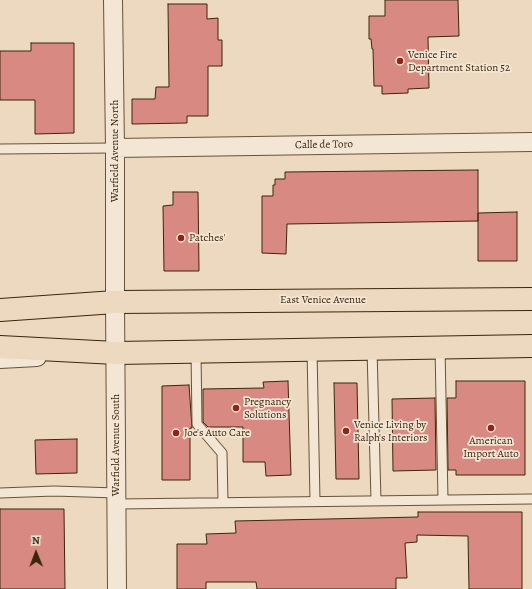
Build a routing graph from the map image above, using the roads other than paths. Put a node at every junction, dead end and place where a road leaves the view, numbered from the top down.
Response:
1 (113, 0) edge
2 (532, 142) edge
3 (115, 148) junction
4 (0, 149) edge
5 (532, 299) edge
6 (0, 300) edge
7 (115, 302) junction
8 (0, 310) edge
9 (532, 346) edge
10 (0, 347) edge
11 (440, 347) junction
12 (372, 349) junction
13 (312, 350) junction
14 (196, 351) junction
15 (116, 353) junction
16 (0, 359) edge
17 (0, 493) edge
18 (117, 498) junction
19 (532, 499) edge
20 (443, 500) junction
21 (376, 501) junction
22 (223, 502) junction
23 (316, 502) junction
24 (117, 589) edge

1 - 3 street, Warfield Avenue North
2 - 3 street, Calle de Toro
3 - 4 lane
3 - 7 street, Warfield Avenue North
5 - 7 main road, East Venice Avenue
6 - 7 street, East Venice Avenue
7 - 8 main road, East Venice Avenue
7 - 15 street, Warfield Avenue South
9 - 11 main road
10 - 15 main road
11 - 12 main road
11 - 20 lane
12 - 13 main road
12 - 21 lane
13 - 14 main road
13 - 23 lane
14 - 15 main road
14 - 22 lane
15 - 16 street
15 - 18 street, Warfield Avenue South
17 - 18 lane
18 - 22 lane
18 - 24 street, Warfield Avenue South
19 - 20 lane
20 - 21 lane
21 - 23 lane
22 - 23 lane

